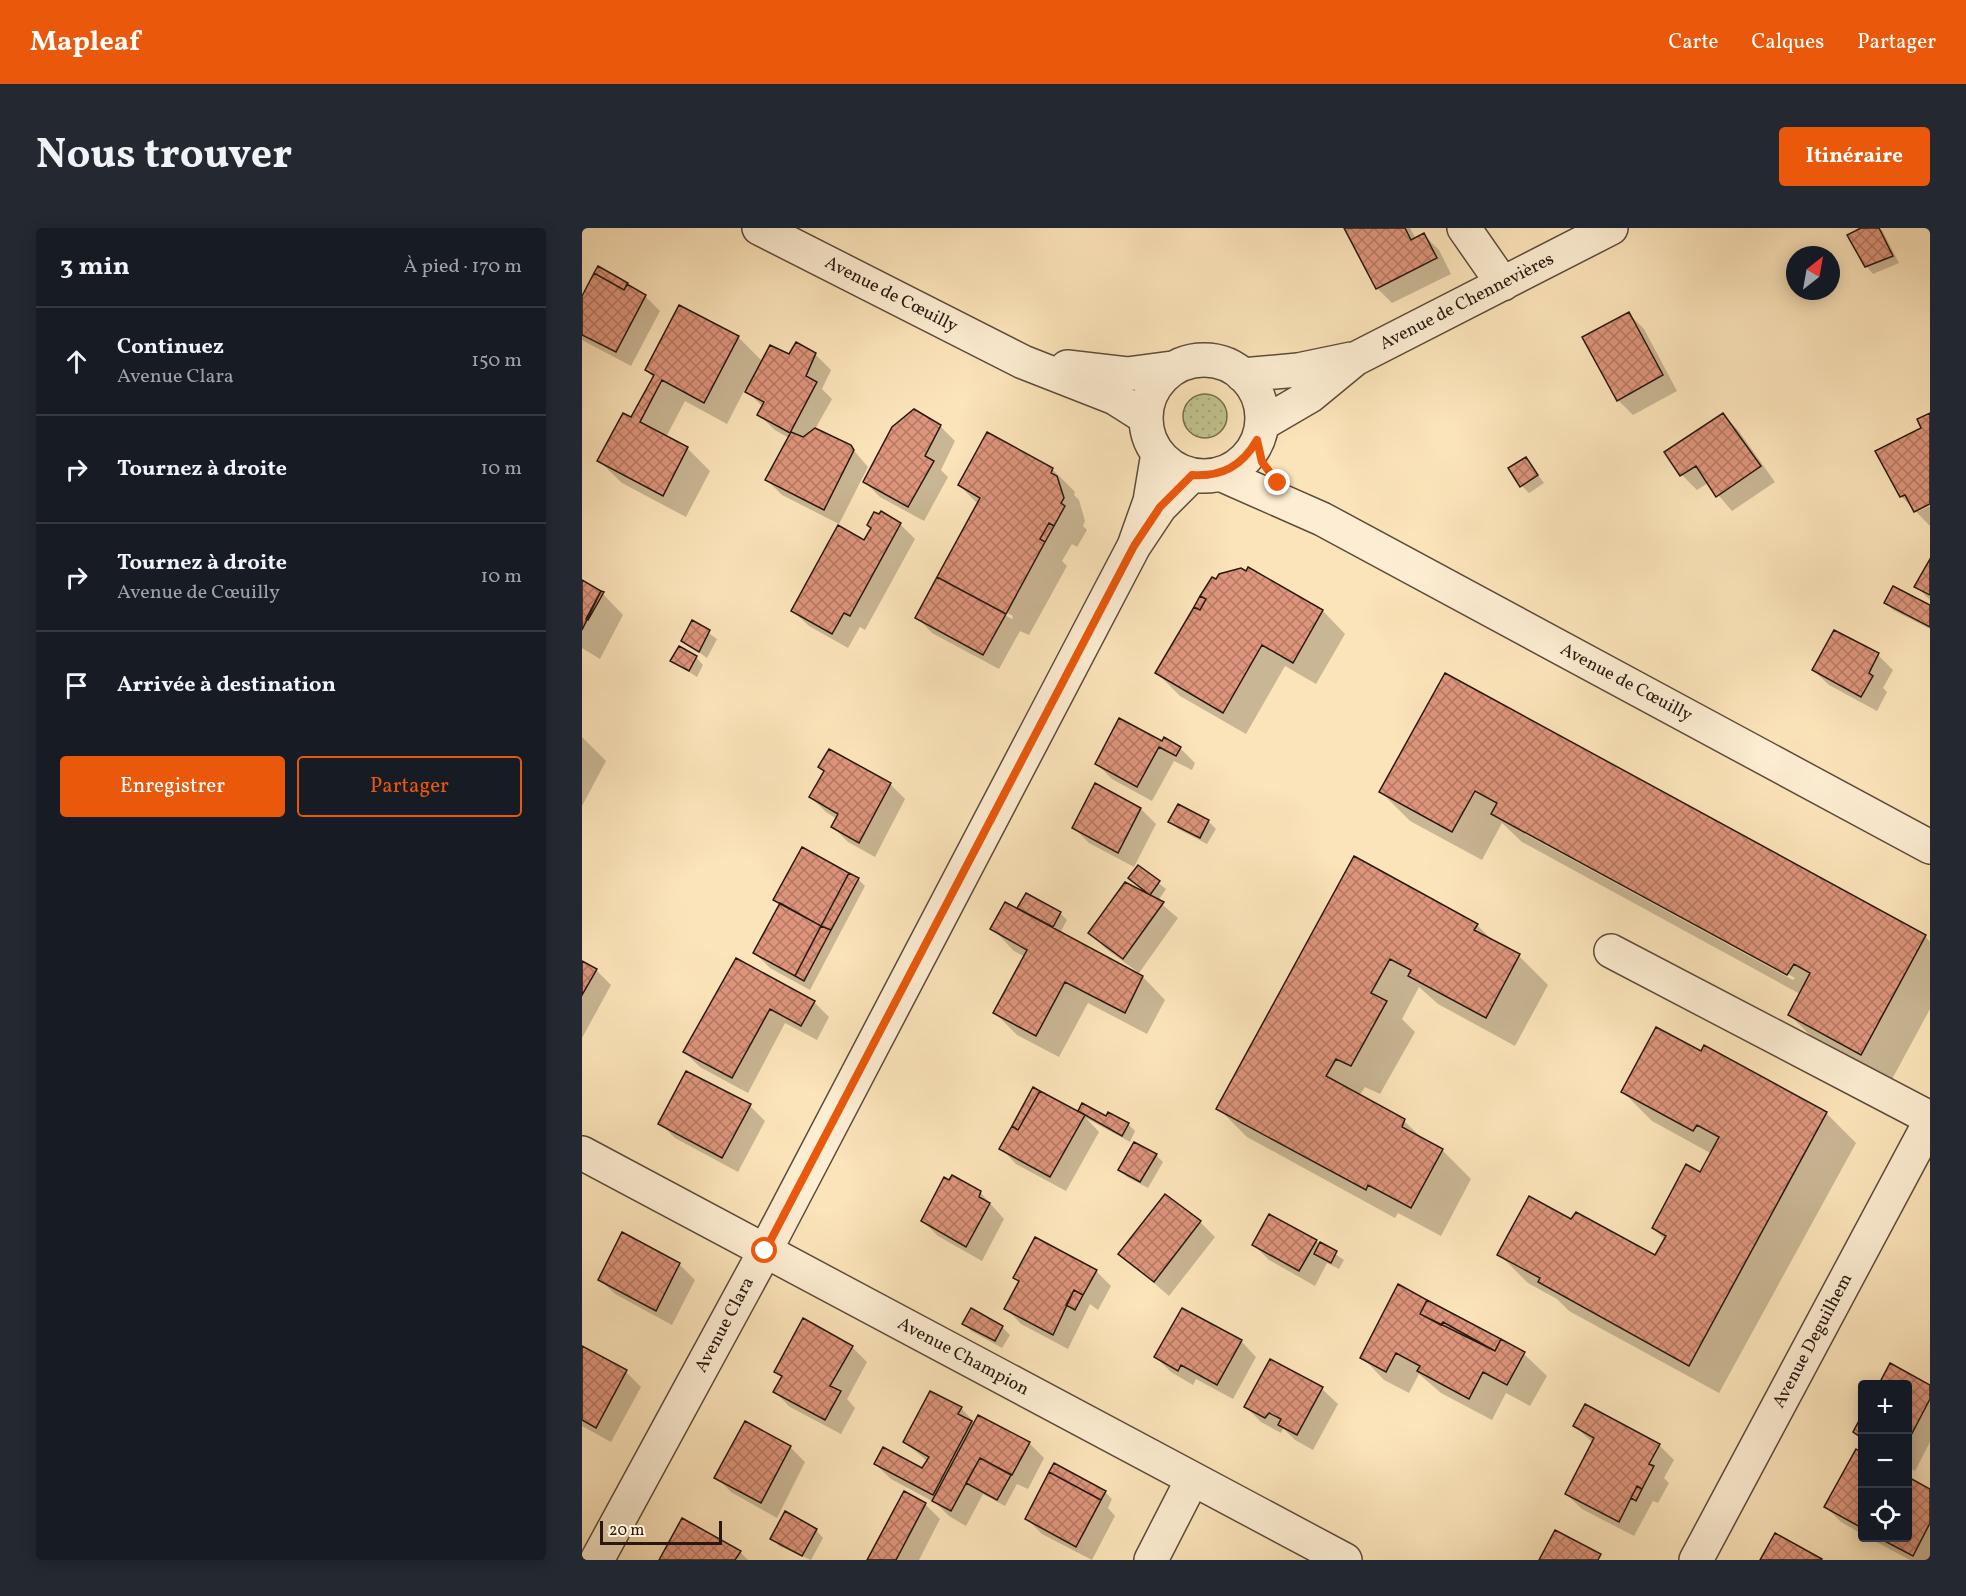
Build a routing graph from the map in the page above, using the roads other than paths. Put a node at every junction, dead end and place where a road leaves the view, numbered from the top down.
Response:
1 (759, 228) edge
2 (1464, 228) edge
3 (1611, 228) edge
4 (794, 236) edge
5 (1503, 284) junction
6 (1355, 358) junction
7 (1023, 362) junction
8 (1172, 369) junction
9 (1242, 375) junction
10 (1145, 417) junction
11 (1260, 432) junction
12 (1158, 453) junction
13 (1206, 474) junction
14 (1322, 519) junction
15 (1134, 546) junction
16 (1930, 847) edge
17 (1611, 951) dead end
18 (1930, 1120) edge
19 (582, 1153) edge
20 (765, 1251) junction
21 (1192, 1480) junction
22 (597, 1560) edge
23 (1151, 1560) edge
24 (1344, 1560) edge
25 (1696, 1560) edge

1 - 4 street, Avenue de Cœuilly
2 - 5 street
3 - 5 street, Avenue de Chennevières
4 - 7 street, Avenue de Cœuilly
5 - 6 street, Avenue de Chennevières
6 - 9 street, Avenue de Chennevières
6 - 11 street, Avenue de Chennevières
7 - 8 street, Avenue de Cœuilly
7 - 10 street, Avenue de Cœuilly
8 - 9 street
8 - 10 street
9 - 11 street
10 - 12 street
11 - 13 street
11 - 14 street, Avenue de Cœuilly
12 - 13 street
12 - 15 street, Avenue Clara
13 - 14 street, Avenue de Cœuilly
13 - 15 street, Avenue Clara
14 - 16 street, Avenue de Cœuilly
15 - 20 street, Avenue Clara
17 - 18 street
18 - 25 street, Avenue Deguilhem
19 - 20 street, Avenue Champion
20 - 21 street, Avenue Champion
20 - 22 street, Avenue Clara
21 - 23 street
21 - 24 street, Avenue Champion

